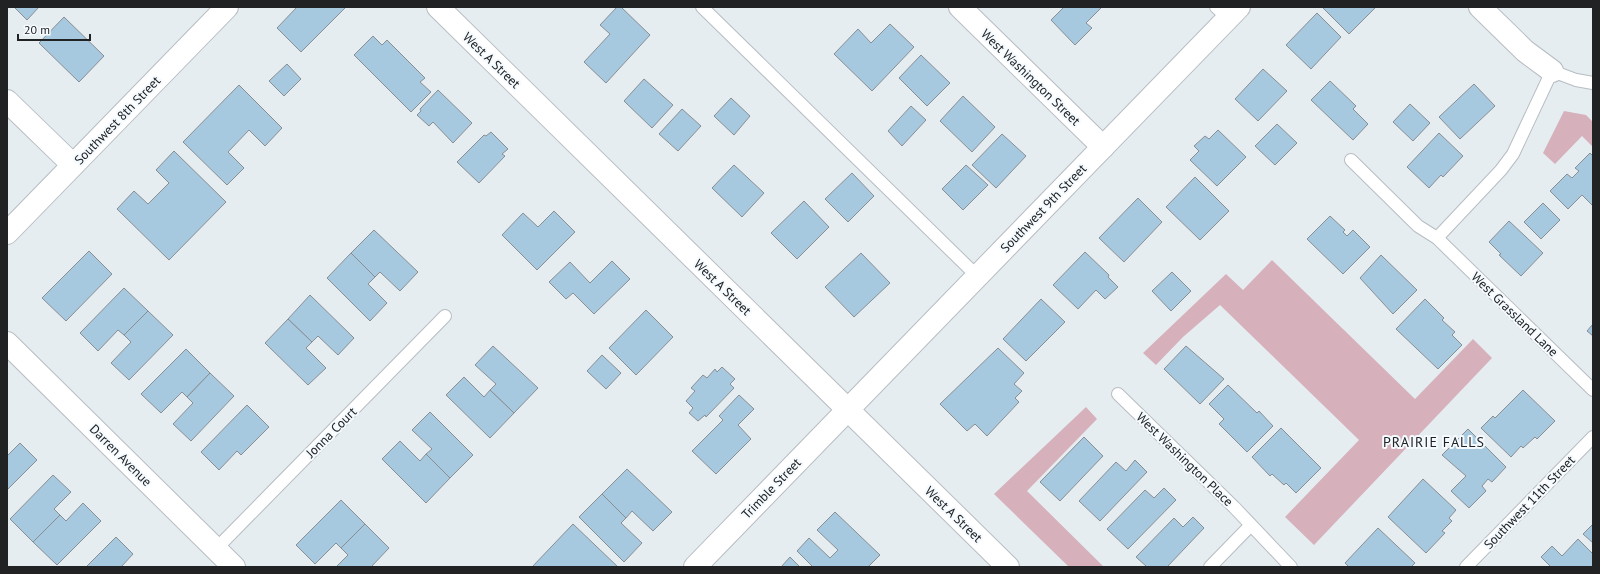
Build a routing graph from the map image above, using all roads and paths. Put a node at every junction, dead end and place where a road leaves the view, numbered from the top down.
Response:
1 (227, 7) edge
2 (438, 7) edge
3 (702, 7) edge
4 (960, 7) edge
5 (1480, 7) edge
6 (1227, 11) edge
7 (1552, 71) junction
8 (1593, 83) edge
9 (7, 101) edge
10 (1103, 147) junction
11 (1351, 160) dead end
12 (73, 166) junction
13 (7, 233) edge
14 (1437, 238) junction
15 (977, 276) junction
16 (446, 316) dead end
17 (7, 342) edge
18 (1593, 390) edge
19 (1118, 394) dead end
20 (848, 409) junction
21 (1593, 437) edge
22 (1250, 526) junction
23 (216, 549) junction
24 (234, 567) edge
25 (695, 567) edge
26 (1008, 567) edge
27 (1210, 567) edge
28 (1291, 567) edge
29 (1466, 567) edge

1 - 12 street, Southwest 8th Street
2 - 20 street, West A Street
3 - 15 lane
4 - 10 street, West Washington Street
5 - 7 street
6 - 10 street, Southwest 9th Street
7 - 8 lane
7 - 14 lane
9 - 12 street
10 - 15 street, Southwest 9th Street
11 - 14 lane, West Grassland Lane
12 - 13 street, Southwest 8th Street
14 - 18 lane, West Grassland Lane
15 - 20 street, Southwest 9th Street
16 - 23 lane, Jonna Court
17 - 23 street, Darren Avenue
19 - 22 lane, West Washington Place
20 - 25 street, Trimble Street
20 - 26 street, West A Street
21 - 29 lane, Southwest 11th Street
22 - 27 lane
22 - 28 lane, West Washington Place
23 - 24 street, Darren Avenue

